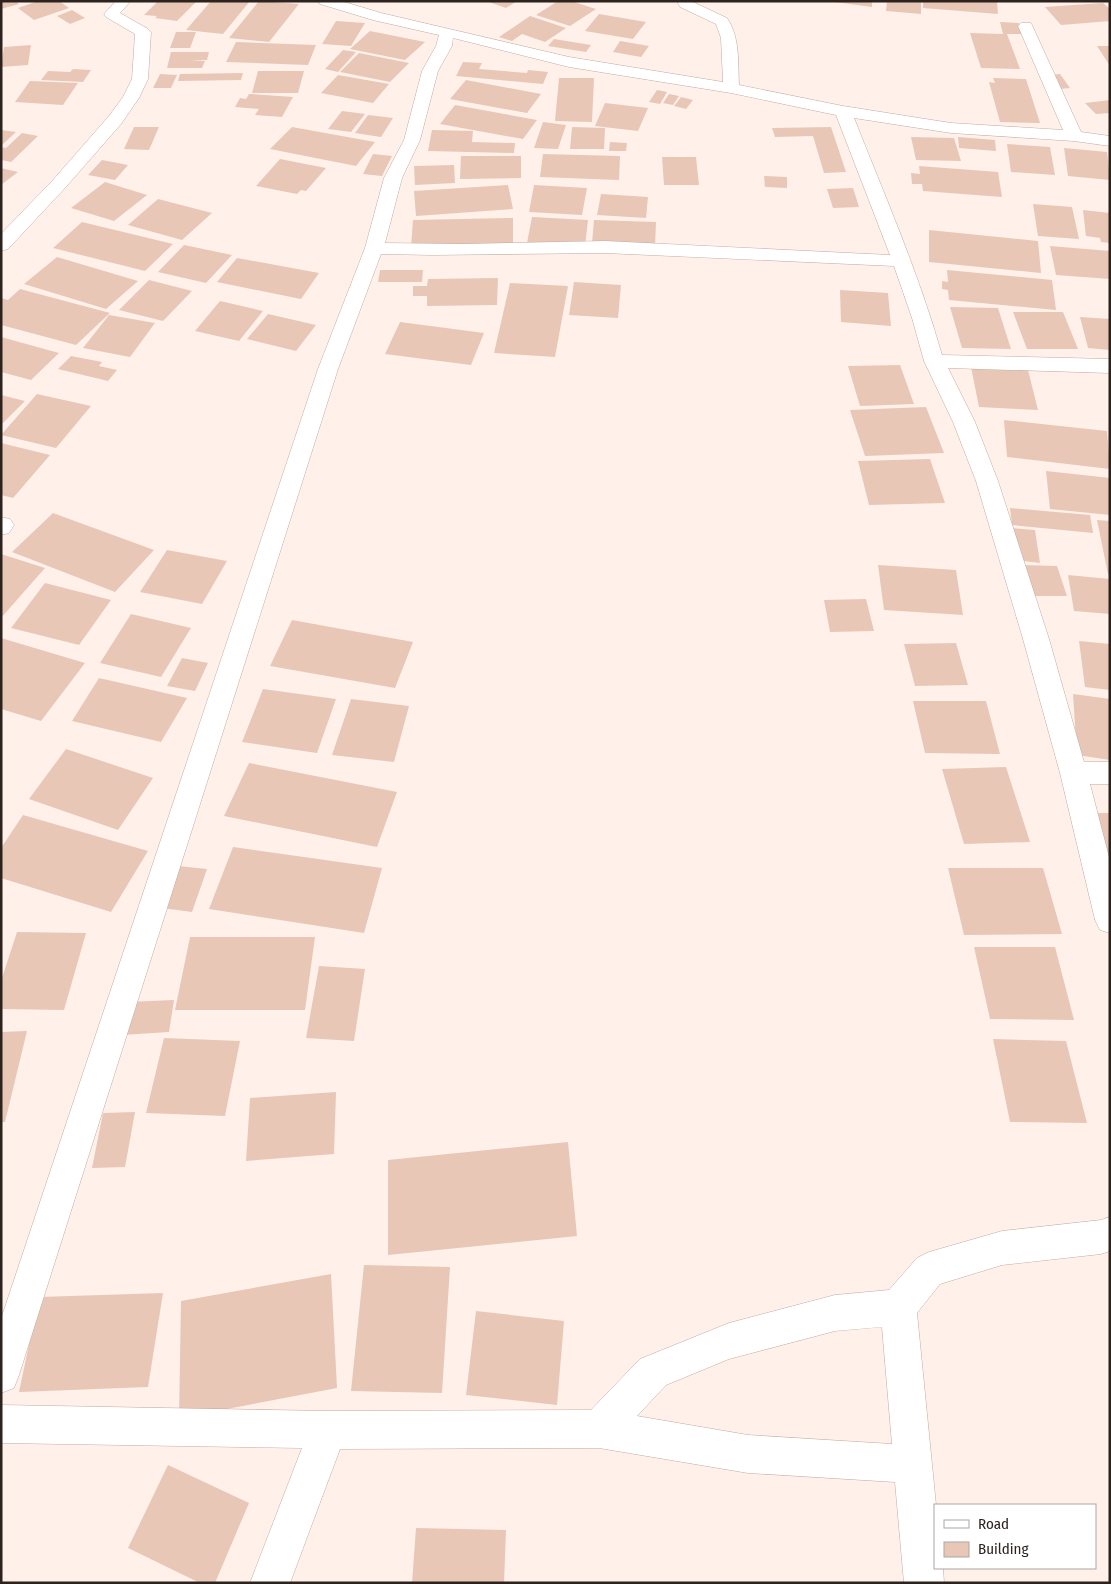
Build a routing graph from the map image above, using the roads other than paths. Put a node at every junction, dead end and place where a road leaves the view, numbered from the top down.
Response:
1 (120, 1) edge
2 (325, 1) edge
3 (684, 1) edge
4 (1026, 26) dead end
5 (447, 32) junction
6 (731, 88) junction
7 (843, 111) junction
8 (1074, 136) junction
9 (1110, 140) edge
10 (1, 246) edge
11 (374, 248) junction
12 (902, 261) junction
13 (934, 361) junction
14 (1110, 366) edge
15 (1110, 773) edge
16 (1074, 774) junction
17 (1110, 920) edge
18 (1110, 1234) edge
19 (898, 1307) junction
20 (1, 1375) edge
21 (1, 1424) edge
22 (599, 1429) junction
23 (328, 1430) junction
24 (914, 1464) junction
25 (270, 1583) edge
26 (924, 1583) edge

1 - 10 street
2 - 5 street
3 - 6 street
4 - 8 street
5 - 6 street
5 - 11 street
6 - 7 street
7 - 8 street
7 - 12 street
8 - 9 street
11 - 12 street
11 - 20 street
12 - 13 street
13 - 14 street
13 - 16 street
15 - 16 street
16 - 17 street
18 - 19 street
19 - 22 street
19 - 24 street
21 - 23 street
22 - 23 street
22 - 24 street
23 - 25 street
24 - 26 street

